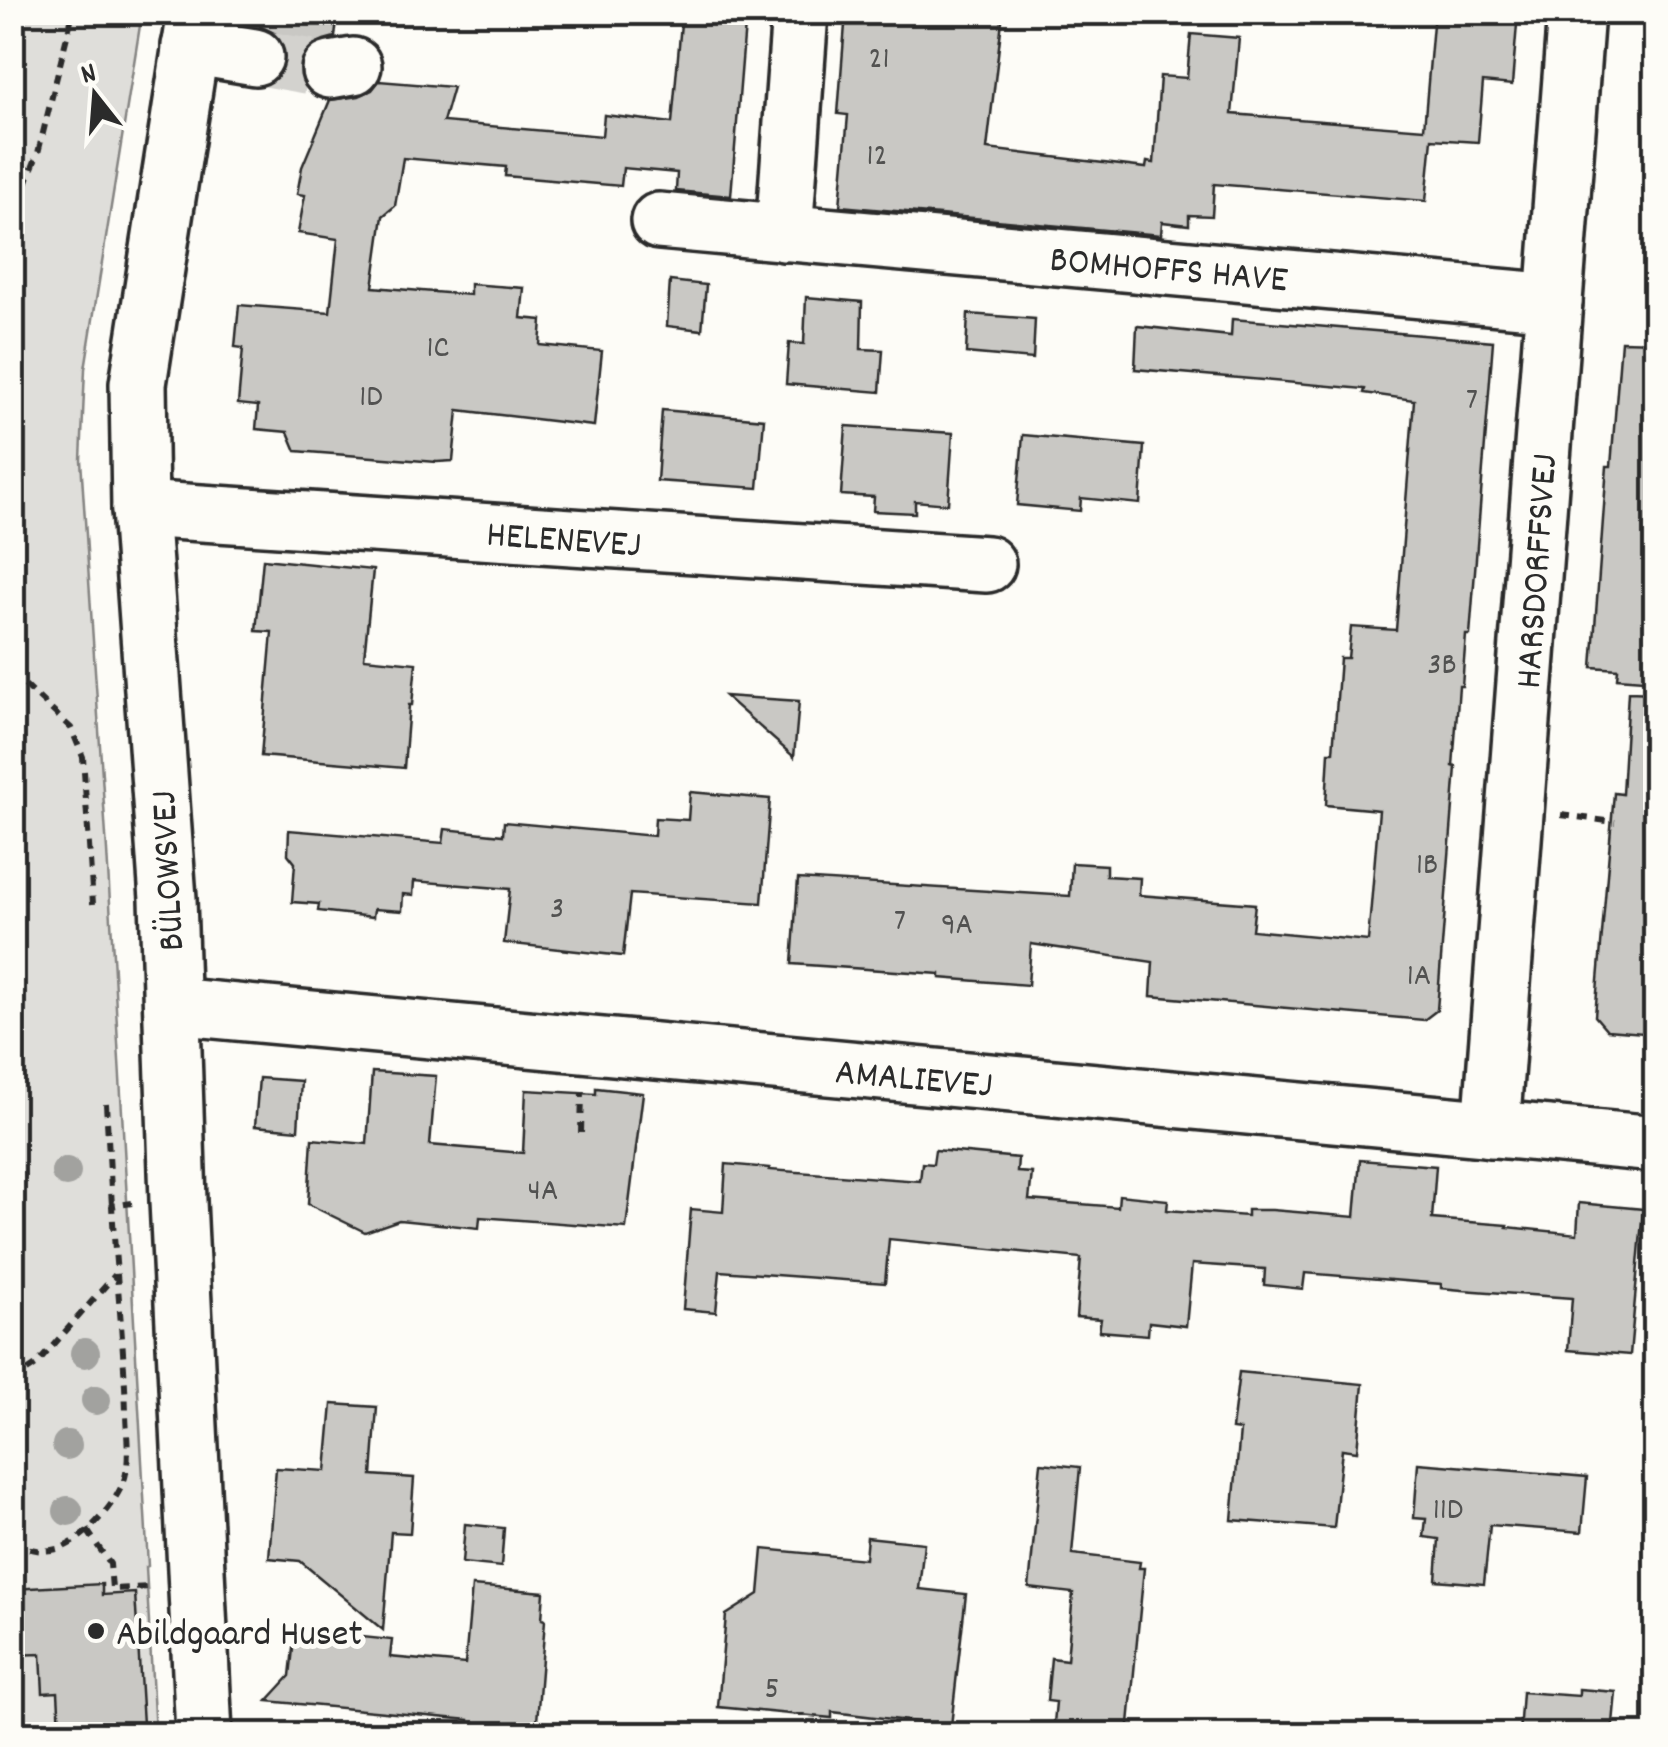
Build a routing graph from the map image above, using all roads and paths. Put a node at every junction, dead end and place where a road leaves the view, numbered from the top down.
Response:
1 (73, 12) edge
2 (800, 12) edge
3 (1576, 12) edge
4 (193, 29) edge
5 (254, 57) tunnel mouth
6 (12, 218) edge
7 (659, 221) dead end
8 (784, 232) junction
9 (1554, 302) junction
10 (140, 509) junction
11 (987, 564) dead end
12 (12, 673) edge
13 (94, 904) dead end
14 (172, 1006) junction
15 (106, 1104) dead end
16 (1491, 1129) junction
17 (1656, 1144) edge
18 (112, 1206) dead end
19 (12, 1381) edge
20 (86, 1530) junction
21 (12, 1543) edge
22 (197, 1584) junction
23 (204, 1734) edge

1 - 6 path
2 - 8 street
3 - 9 street, HARSDORFFSVEJ
4 - 5 street
4 - 10 street, BÜLOWSVEJ
7 - 8 street, BOMHOFFS HAVE
8 - 9 street, BOMHOFFS HAVE
9 - 16 street, HARSDORFFSVEJ
10 - 11 street, HELENEVEJ
10 - 14 street, BÜLOWSVEJ
12 - 13 path
14 - 16 street, AMALIEVEJ
14 - 22 street, BÜLOWSVEJ
15 - 18 path
16 - 17 street, AMALIEVEJ
19 - 20 path
20 - 21 path
20 - 22 path
22 - 23 street, BÜLOWSVEJ

